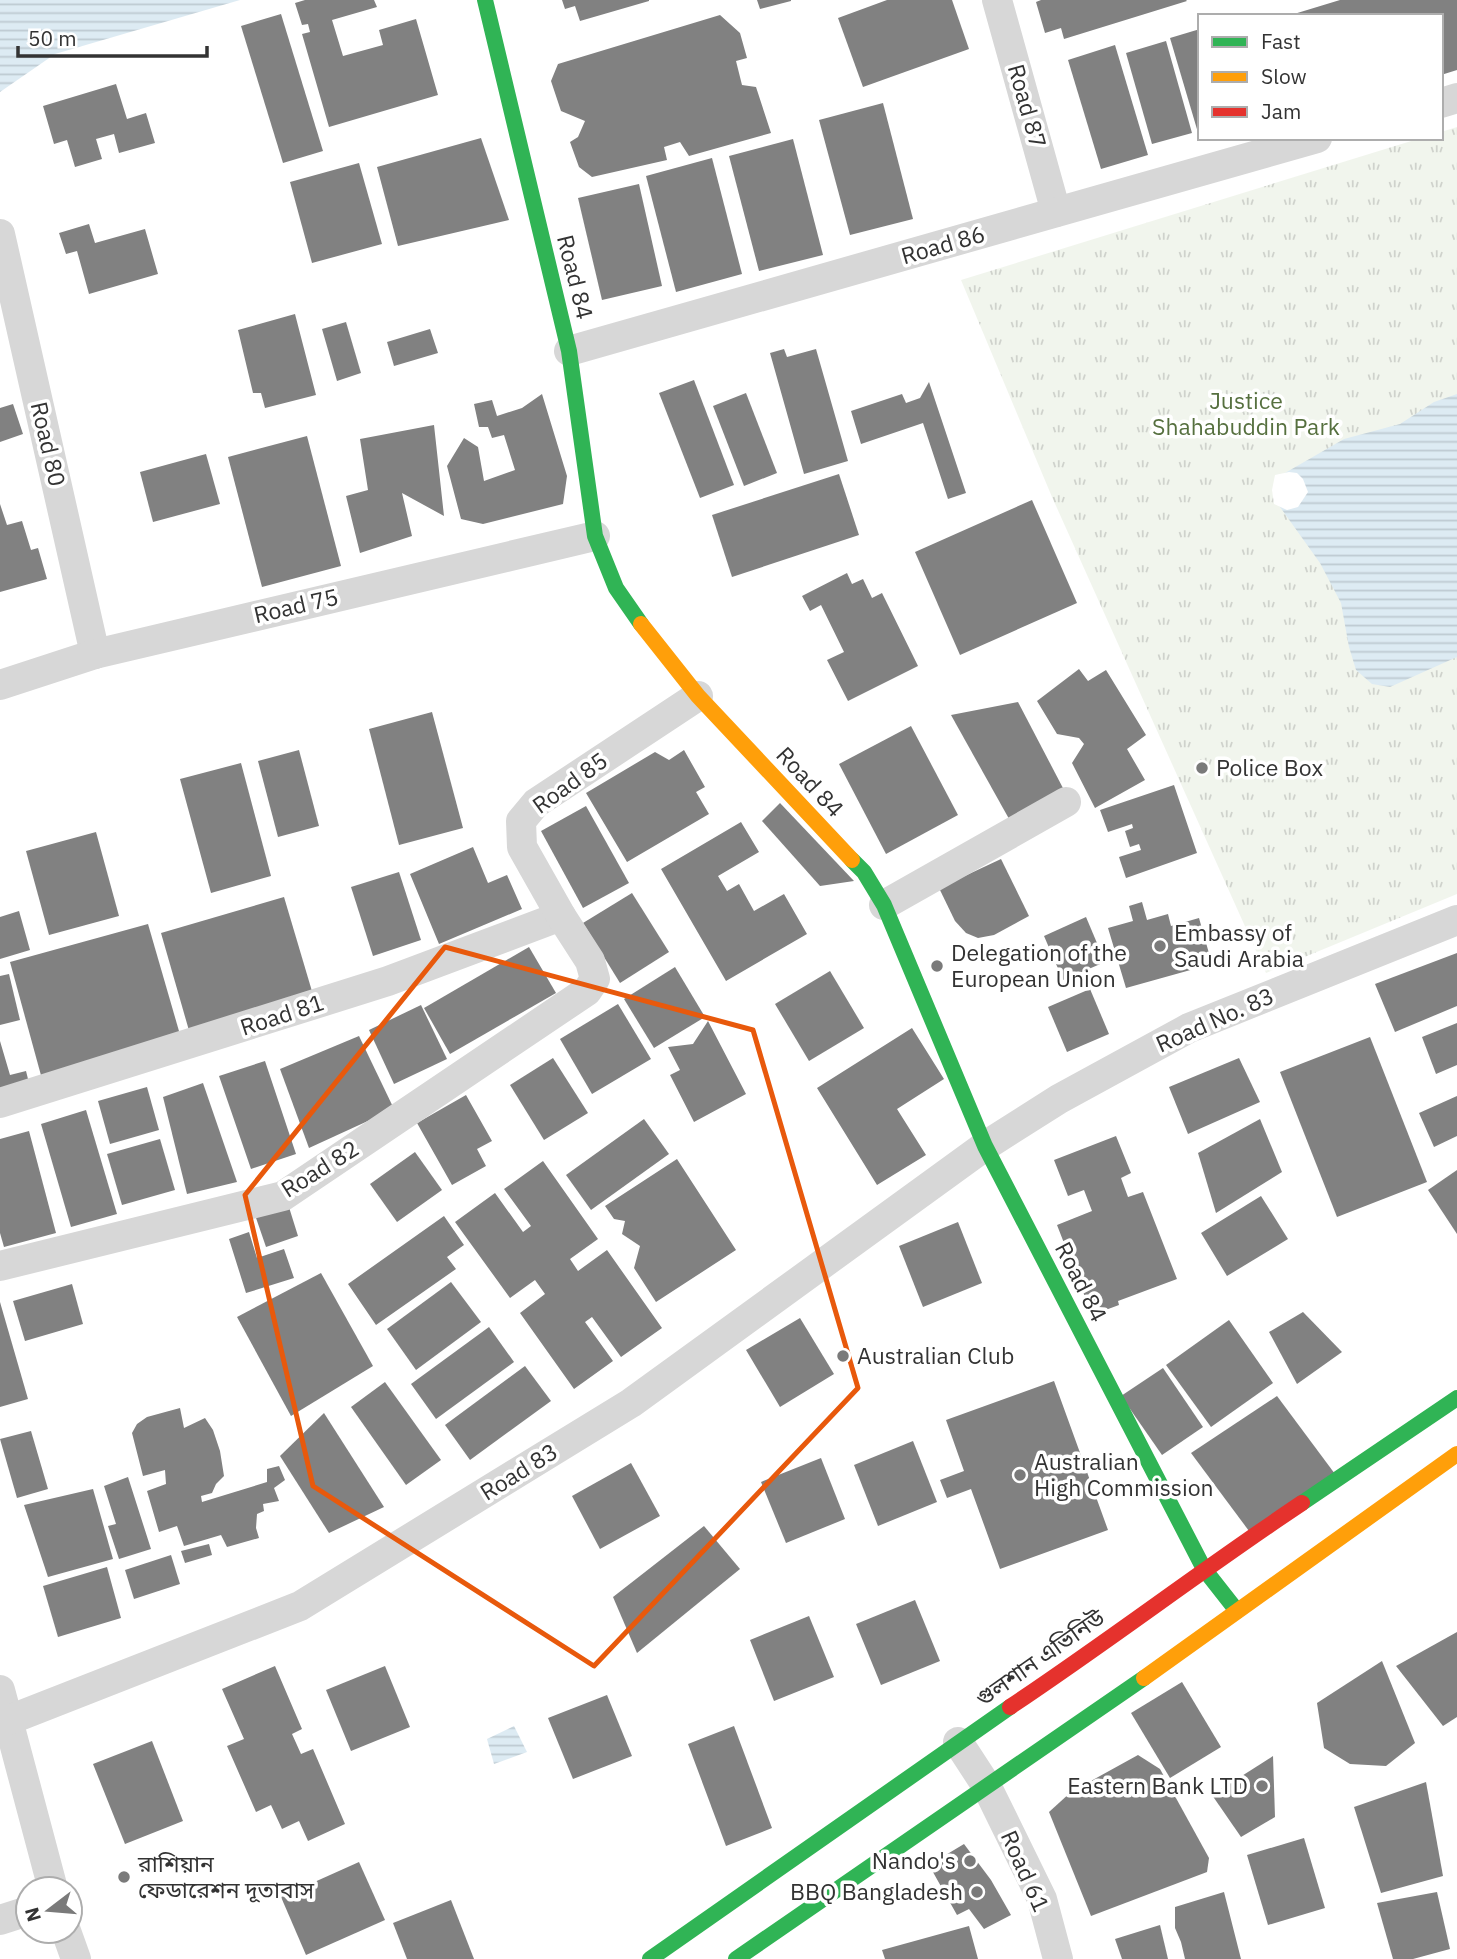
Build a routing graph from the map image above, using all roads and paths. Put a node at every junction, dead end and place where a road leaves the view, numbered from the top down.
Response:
1 (485, 0) edge
2 (997, 0) edge
3 (1310, 140) edge
4 (1056, 212) junction
5 (0, 234) edge
6 (569, 351) junction
7 (595, 536) junction
8 (95, 654) junction
9 (0, 685) edge
10 (698, 696) junction
11 (1066, 802) dead end
12 (884, 905) junction
13 (561, 916) junction
14 (1457, 920) edge
15 (595, 979) joint
16 (0, 1103) edge
17 (985, 1146) junction
18 (0, 1266) edge
19 (1457, 1398) edge
20 (1457, 1454) edge
21 (1204, 1569) junction
22 (1237, 1611) junction
23 (0, 1690) edge
24 (9, 1720) junction
25 (958, 1742) junction
26 (986, 1785) junction
27 (48, 1875) edge
28 (650, 1959) edge
29 (736, 1959) edge
30 (1058, 1959) edge

1 - 6 street, Road 84
2 - 4 street, Road 87
3 - 4 street, Road 86
4 - 6 street, Road 86
5 - 8 street, Road 80
6 - 7 street, Road 84
7 - 8 street, Road 75
7 - 10 street, Road 84
8 - 9 street, Road 75
10 - 12 street, Road 84
10 - 13 street, Road 85
11 - 12 street
12 - 17 street, Road 84
13 - 15 street, Road 85
13 - 16 street, Road 81
14 - 17 street, Road No. 83
15 - 18 street, Road 82
17 - 21 street, Road 84
17 - 24 street, Road 83
19 - 21 street, গুলশান এভিনিউ
20 - 22 street
21 - 22 street, Road 84
21 - 25 street, গুলশান এভিনিউ
22 - 26 street
23 - 24 street
24 - 27 street
25 - 26 street, Road 61
25 - 28 street, গুলশান এভিনিউ
26 - 29 street
26 - 30 street, Road 61

